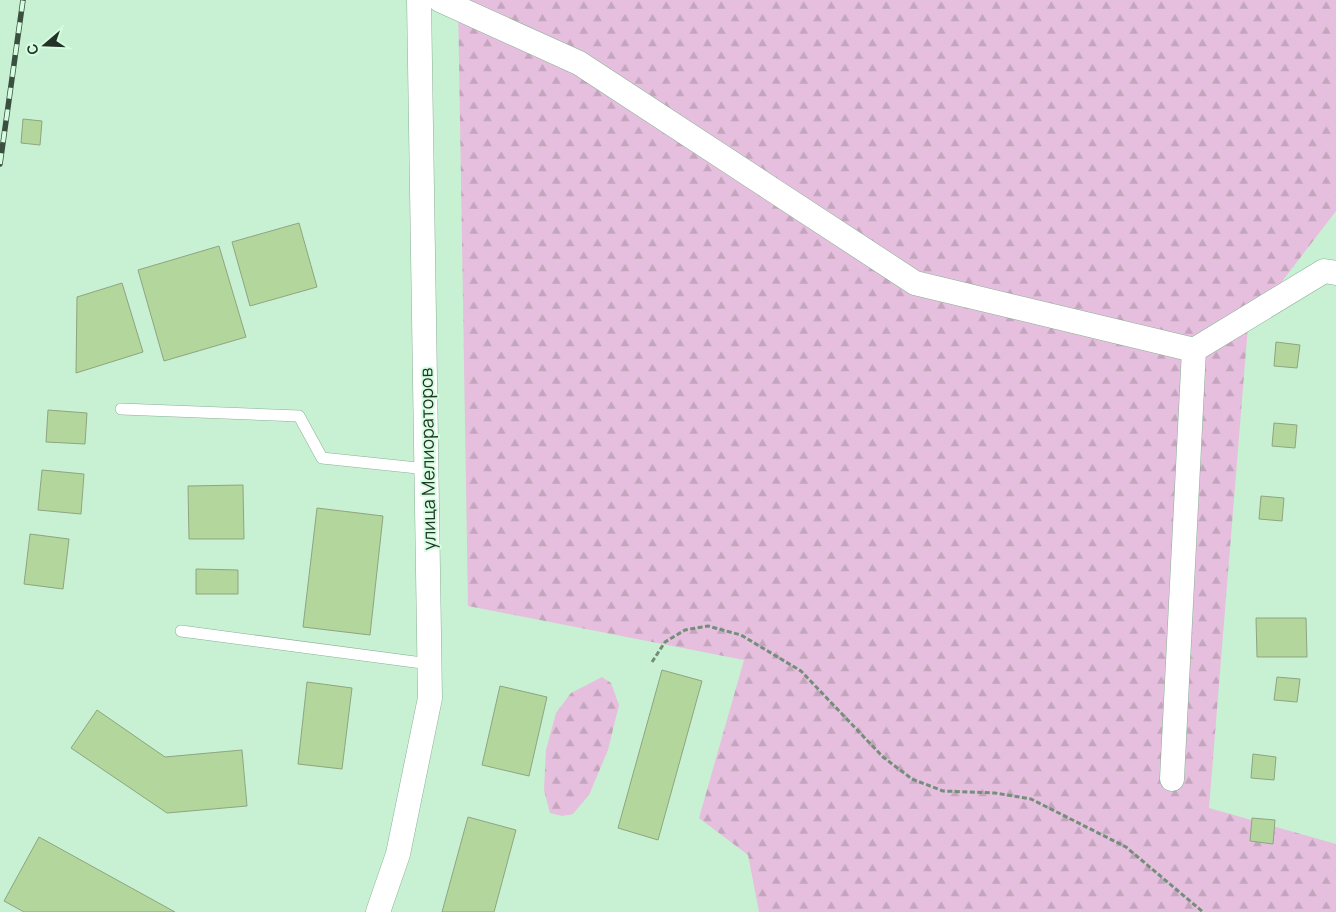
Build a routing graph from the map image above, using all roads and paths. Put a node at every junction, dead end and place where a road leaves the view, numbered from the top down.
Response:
1 (419, 0) edge
2 (440, 0) edge
3 (1336, 273) edge
4 (1194, 350) junction
5 (121, 409) dead end
6 (427, 470) junction
7 (180, 631) dead end
8 (652, 662) dead end
9 (430, 664) junction
10 (1172, 779) dead end
11 (378, 912) edge
12 (1203, 912) edge

1 - 6 street, улица Мелиораторов
2 - 4 street
3 - 4 street
4 - 10 street
5 - 6 lane
6 - 9 street, улица Мелиораторов
7 - 9 lane
8 - 12 path
9 - 11 street, улица Мелиораторов

